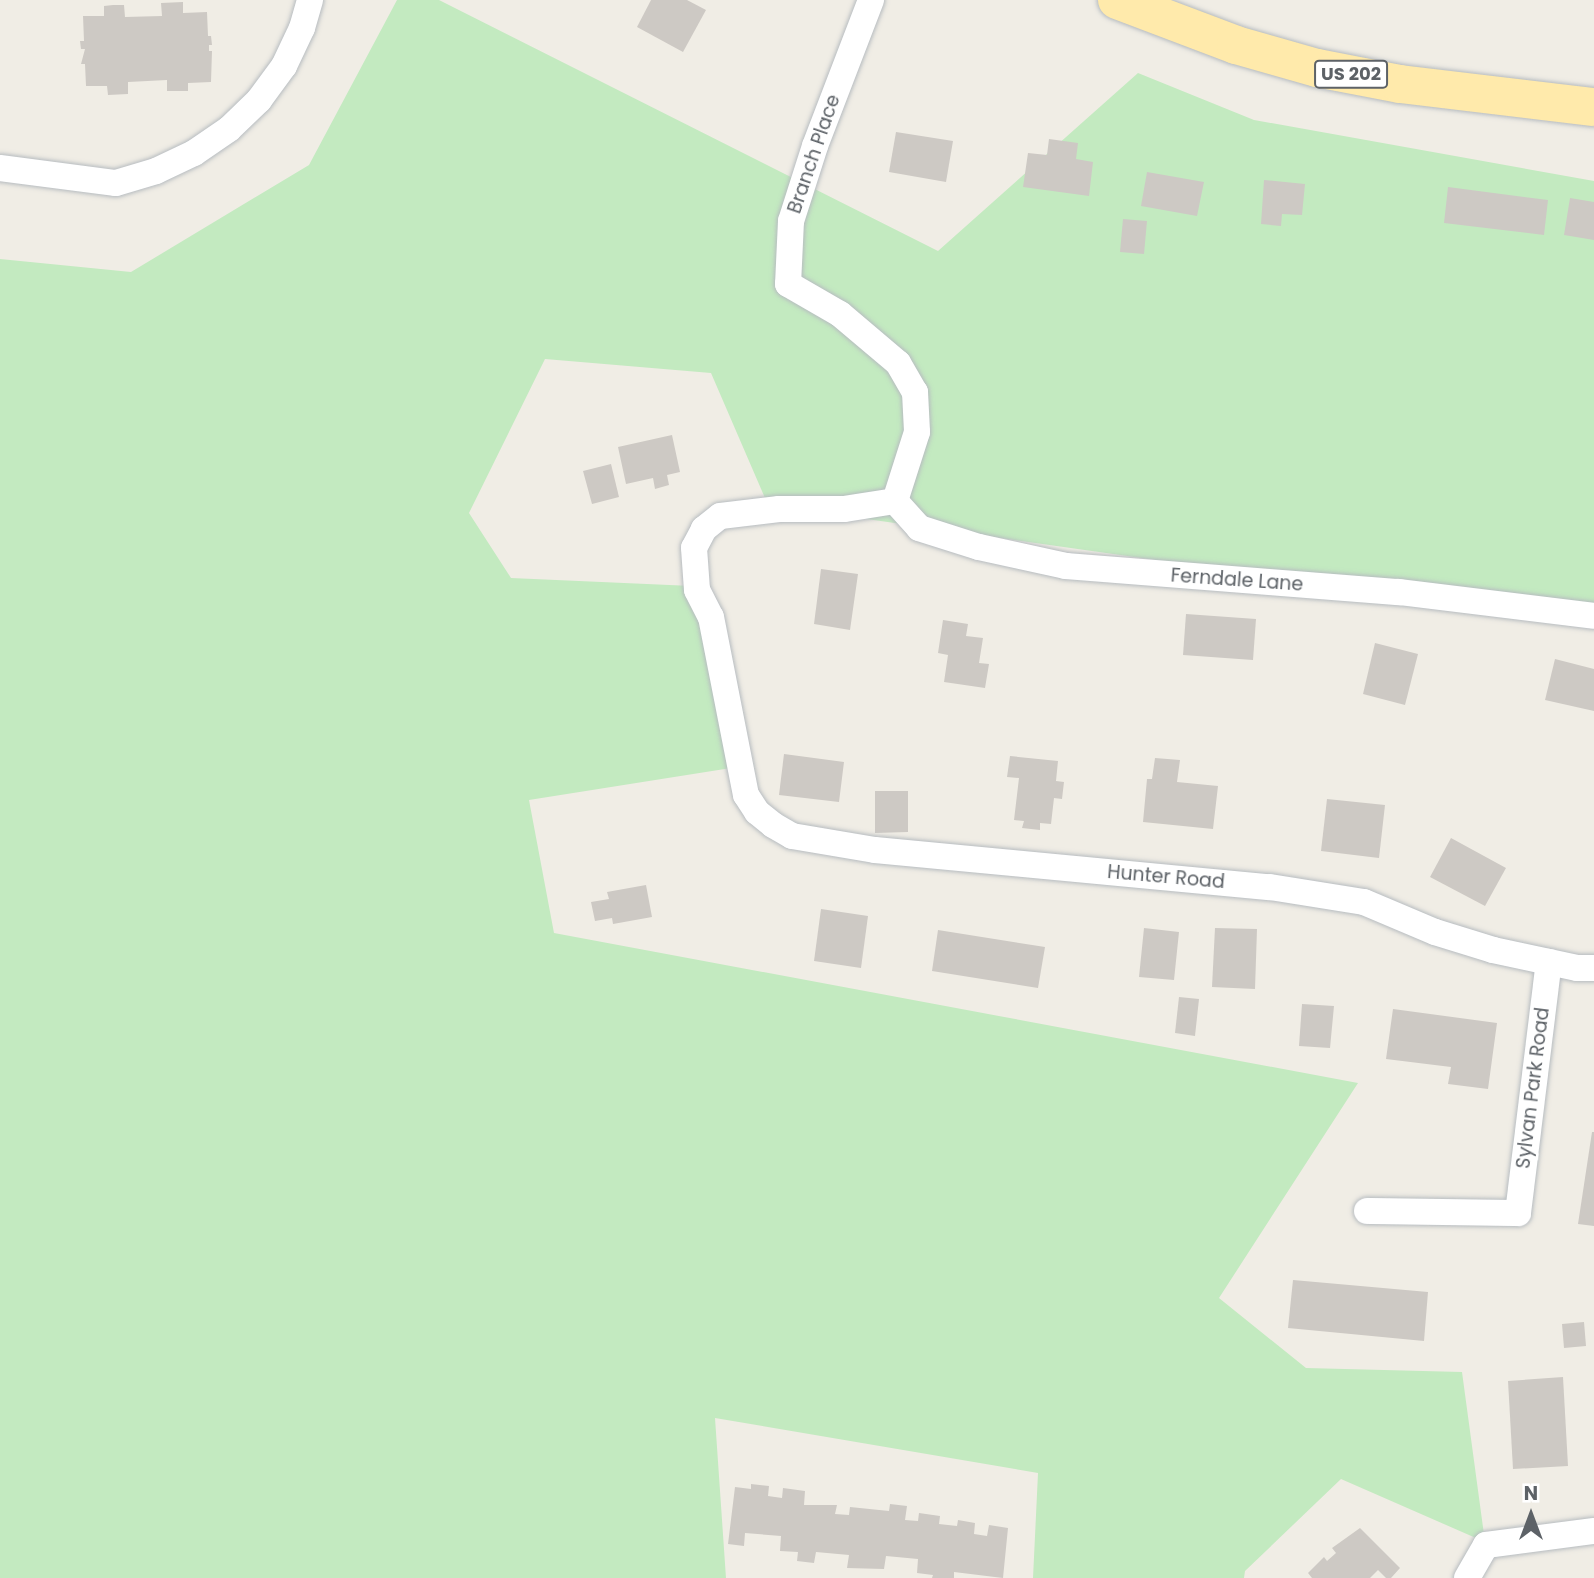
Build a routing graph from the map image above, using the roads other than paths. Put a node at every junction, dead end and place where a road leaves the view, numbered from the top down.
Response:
1 (310, 0) edge
2 (871, 0) edge
3 (1117, 0) edge
4 (1594, 107) edge
5 (0, 168) edge
6 (895, 501) junction
7 (1594, 616) edge
8 (1549, 962) junction
9 (1594, 968) edge
10 (1367, 1211) dead end
11 (1594, 1531) edge
12 (1467, 1578) edge

1 - 5 street
2 - 6 street, Branch Place
3 - 4 main road, US 202
6 - 7 street, Ferndale Lane
6 - 8 street, Hunter Road
8 - 9 street, Hunter Road
8 - 10 street, Sylvan Park Road
11 - 12 street

